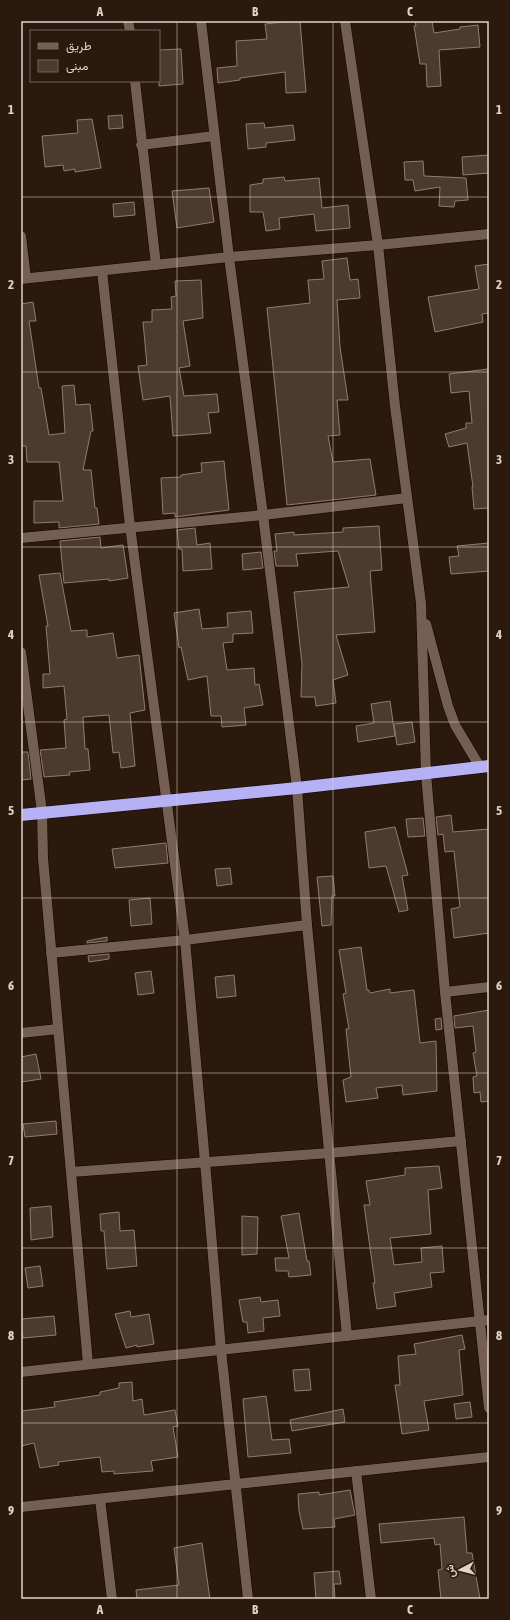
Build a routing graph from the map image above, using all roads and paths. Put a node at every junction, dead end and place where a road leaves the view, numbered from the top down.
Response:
1 (201, 21) edge
2 (346, 21) edge
3 (135, 82) edge
4 (214, 136) junction
5 (142, 145) junction
6 (489, 234) edge
7 (21, 236) edge
8 (378, 245) junction
9 (229, 257) junction
10 (156, 265) junction
11 (102, 271) junction
12 (24, 278) edge
13 (408, 498) junction
14 (263, 515) junction
15 (130, 526) junction
16 (21, 538) edge
17 (421, 603) junction
18 (21, 652) edge
19 (484, 767) edge
20 (426, 774) junction
21 (296, 788) junction
22 (166, 800) junction
23 (42, 812) junction
24 (21, 814) edge
25 (307, 926) junction
26 (185, 940) junction
27 (51, 953) junction
28 (489, 987) edge
29 (445, 992) junction
30 (58, 1029) junction
31 (21, 1033) edge
32 (461, 1141) junction
33 (330, 1153) junction
34 (205, 1162) junction
35 (71, 1172) junction
36 (484, 1321) edge
37 (347, 1336) junction
38 (221, 1350) junction
39 (88, 1364) junction
40 (21, 1372) edge
41 (489, 1408) edge
42 (489, 1457) edge
43 (356, 1471) junction
44 (235, 1484) junction
45 (100, 1499) junction
46 (21, 1508) edge
47 (112, 1599) edge
48 (248, 1599) edge
49 (371, 1599) edge

1 - 4 street
2 - 8 street
3 - 5 street
4 - 5 street
4 - 9 street
5 - 10 street
6 - 8 street
7 - 12 street
8 - 9 street
8 - 13 street
9 - 10 street
9 - 14 street
10 - 11 street
11 - 12 street
11 - 15 street
13 - 14 street
13 - 17 street
14 - 15 street
14 - 21 street
15 - 16 street
15 - 22 street
17 - 19 street
17 - 20 street
18 - 23 street
19 - 20 highway
20 - 21 highway
20 - 29 street
21 - 22 highway
21 - 25 street
22 - 23 highway
22 - 26 street
23 - 24 highway
23 - 27 street
25 - 26 street
25 - 33 street
26 - 27 street
26 - 34 street
27 - 30 street
28 - 29 street
29 - 32 street
30 - 31 street
30 - 35 street
32 - 33 street
32 - 36 street
33 - 34 street
33 - 37 street
34 - 35 street
34 - 38 street
35 - 39 street
36 - 37 street
36 - 41 street
37 - 38 street
38 - 39 street
38 - 44 street
39 - 40 street
42 - 43 street
43 - 44 street
43 - 49 street
44 - 45 street
44 - 48 street
45 - 46 street
45 - 47 street

